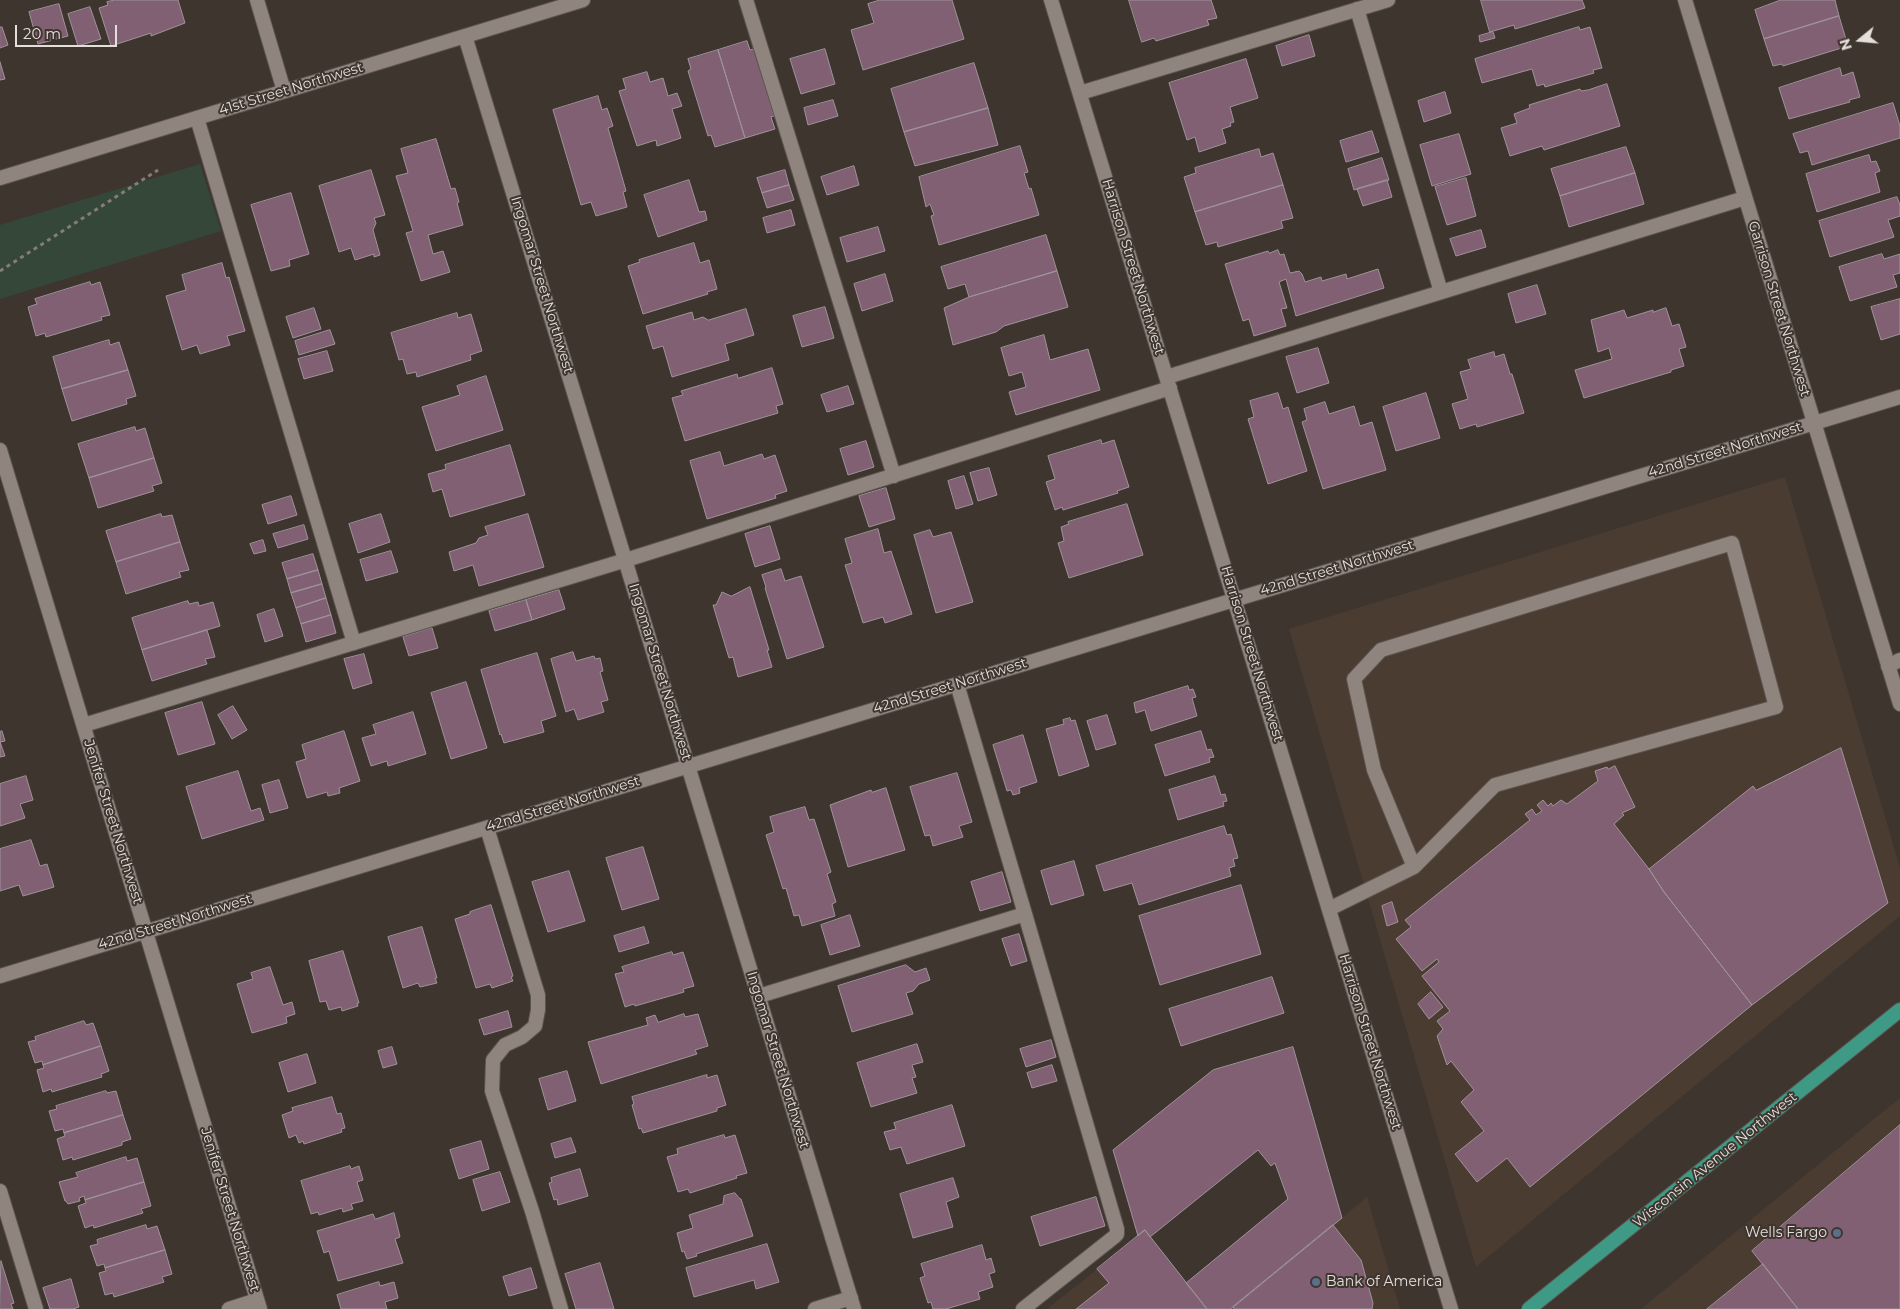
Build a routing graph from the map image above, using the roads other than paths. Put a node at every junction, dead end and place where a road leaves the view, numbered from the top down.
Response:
1 (257, 0) edge
2 (582, 0) edge
3 (746, 0) edge
4 (1052, 0) edge
5 (1388, 0) edge
6 (1685, 0) edge
7 (1357, 10) junction
8 (465, 36) junction
9 (284, 91) junction
10 (1080, 93) junction
11 (197, 118) junction
12 (0, 178) edge
13 (1745, 198) junction
14 (1441, 292) junction
15 (1168, 382) junction
16 (1900, 397) edge
17 (1814, 423) junction
18 (0, 450) edge
19 (894, 476) junction
20 (626, 560) junction
21 (1234, 599) junction
22 (354, 643) junction
23 (1894, 663) edge
24 (957, 684) junction
25 (1900, 704) edge
26 (84, 725) junction
27 (689, 766) junction
28 (486, 828) junction
29 (1414, 867) junction
30 (1329, 909) junction
31 (1025, 914) junction
32 (146, 931) junction
33 (0, 976) edge
34 (759, 996) junction
35 (1900, 1010) edge
36 (0, 1191) edge
37 (853, 1304) edge
38 (258, 1305) edge
39 (36, 1309) edge
40 (229, 1309) edge
41 (561, 1309) edge
42 (816, 1309) edge
43 (1023, 1309) edge
44 (1451, 1309) edge
45 (1529, 1309) edge

1 - 9 street
2 - 8 street, 41st Street Northwest
3 - 19 street
4 - 10 street, Harrison Street Northwest
5 - 7 street
6 - 13 street, Garrison Street Northwest
7 - 10 street
7 - 14 street
8 - 9 street, 41st Street Northwest
8 - 20 street, Ingomar Street Northwest
9 - 11 street, 41st Street Northwest
10 - 15 street, Harrison Street Northwest
11 - 12 street, 41st Street Northwest
11 - 22 street
13 - 14 street
13 - 17 street, Garrison Street Northwest
14 - 15 street
15 - 19 street
15 - 21 street, Harrison Street Northwest
16 - 17 street, 42nd Street Northwest
17 - 21 street, 42nd Street Northwest
17 - 23 street, Garrison Street Northwest
18 - 26 street, Jenifer Street Northwest
19 - 20 street
20 - 22 street
20 - 27 street, Ingomar Street Northwest
21 - 24 street, 42nd Street Northwest
21 - 30 street, Harrison Street Northwest
22 - 26 street
23 - 25 street, Garrison Street Northwest
24 - 27 street, 42nd Street Northwest
24 - 31 street
26 - 32 street, Jenifer Street Northwest
27 - 28 street, 42nd Street Northwest
27 - 34 street, Ingomar Street Northwest
28 - 32 street, 42nd Street Northwest
28 - 41 street
29 - 29 street
29 - 30 street
30 - 44 street, Harrison Street Northwest
31 - 34 street
31 - 43 street
32 - 33 street, 42nd Street Northwest
32 - 38 street, Jenifer Street Northwest
34 - 37 street, Ingomar Street Northwest
35 - 45 main road, Wisconsin Avenue Northwest
36 - 39 street
37 - 42 street
38 - 40 street

